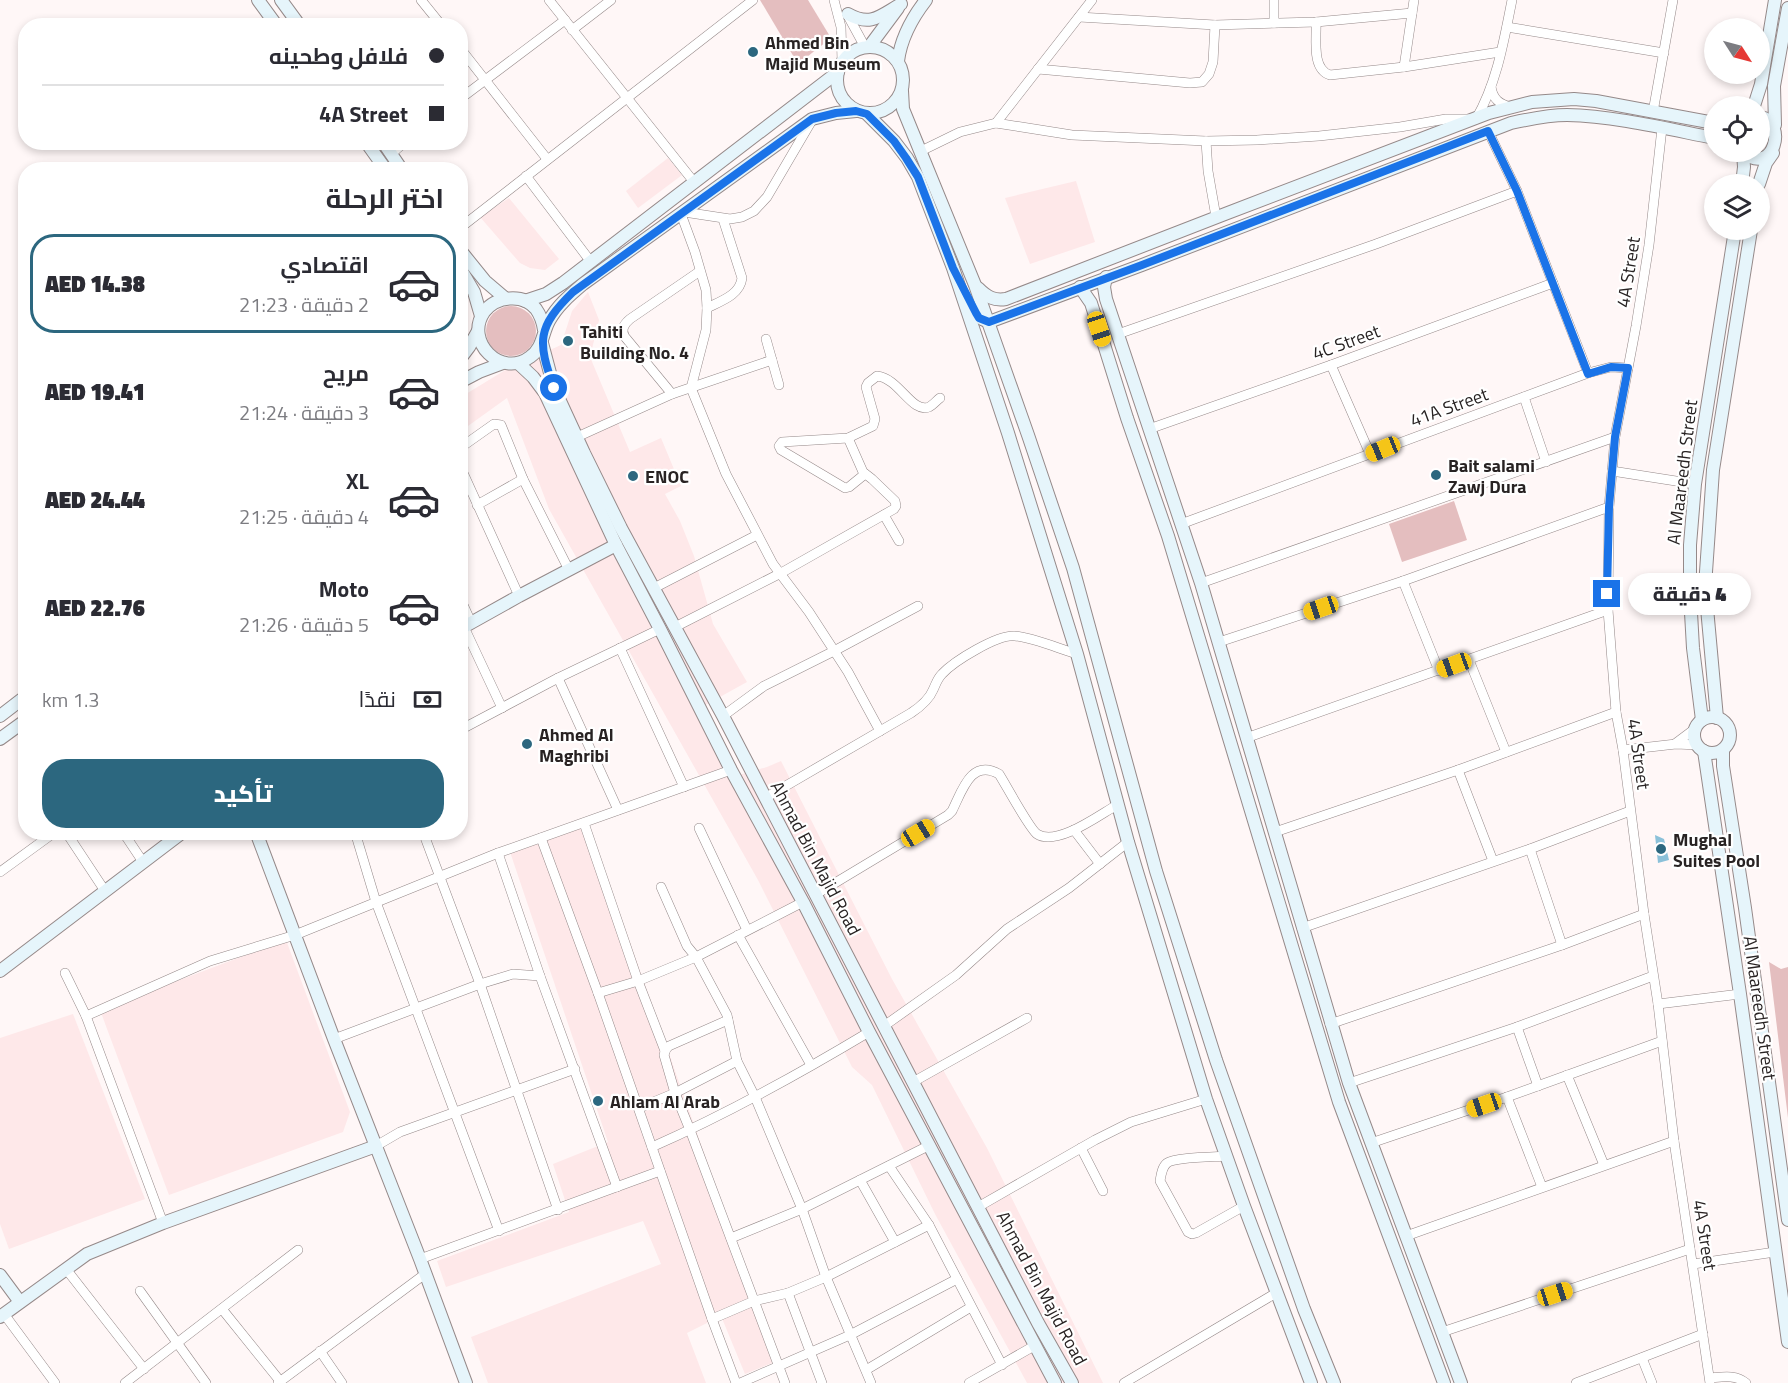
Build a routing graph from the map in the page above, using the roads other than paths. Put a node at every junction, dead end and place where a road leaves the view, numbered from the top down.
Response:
1 (258, 0) edge
2 (421, 0) edge
3 (549, 0) edge
4 (611, 0) edge
5 (753, 0) edge
6 (926, 0) edge
7 (1092, 0) edge
8 (1274, 0) edge
9 (1414, 0) edge
10 (1512, 0) edge
11 (1668, 0) edge
12 (1673, 0) edge
13 (1775, 0) edge
14 (288, 2) edge
15 (835, 2) edge
16 (902, 2) edge
17 (1788, 8) edge
18 (1412, 13) junction
19 (848, 14) junction
20 (1079, 17) junction
21 (272, 18) edge
22 (296, 18) edge
23 (436, 18) edge
24 (565, 20) junction
25 (1316, 22) junction
26 (1274, 23) junction
27 (1215, 25) junction
28 (1507, 27) junction
29 (572, 30) junction
30 (867, 47) junction
31 (1500, 52) junction
32 (1664, 52) junction
33 (468, 58) edge
34 (898, 61) junction
35 (840, 66) junction
36 (1404, 67) junction
37 (1038, 69) junction
38 (486, 79) junction
39 (1491, 87) junction
40 (902, 91) junction
41 (468, 93) edge
42 (1757, 96) edge
43 (627, 98) junction
44 (1511, 107) junction
45 (862, 112) junction
46 (1653, 112) junction
47 (812, 119) junction
48 (1476, 119) junction
49 (1704, 121) edge
50 (1770, 121) edge
51 (996, 123) junction
52 (1775, 125) junction
53 (1662, 128) junction
54 (1488, 131) junction
55 (1704, 136) edge
56 (1206, 141) junction
57 (388, 150) edge
58 (396, 150) edge
59 (1775, 150) junction
60 (921, 151) junction
61 (391, 154) junction
62 (1770, 154) edge
63 (548, 159) junction
64 (396, 162) edge
65 (1762, 174) edge
66 (526, 176) junction
67 (694, 182) junction
68 (1517, 191) junction
69 (682, 213) junction
70 (1220, 215) junction
71 (723, 219) junction
72 (468, 222) edge
73 (1733, 240) edge
74 (1749, 240) edge
75 (468, 260) edge
76 (591, 262) junction
77 (1142, 265) junction
78 (953, 268) junction
79 (700, 271) junction
80 (1074, 273) junction
81 (1106, 278) junction
82 (468, 282) edge
83 (1553, 283) junction
84 (975, 285) junction
85 (1080, 287) junction
86 (505, 298) junction
87 (525, 301) junction
88 (1035, 304) junction
89 (707, 308) junction
90 (481, 316) junction
91 (989, 322) junction
92 (1099, 329) junction
93 (478, 331) junction
94 (1118, 334) junction
95 (543, 337) junction
96 (766, 339) dead end
97 (468, 348) edge
98 (772, 360) junction
99 (503, 363) junction
100 (518, 363) junction
101 (1331, 365) junction
102 (1128, 368) junction
103 (1628, 368) junction
104 (1588, 374) junction
105 (468, 378) edge
106 (779, 385) dead end
107 (691, 388) junction
108 (672, 394) junction
109 (1524, 397) junction
110 (940, 398) dead end
111 (1149, 429) junction
112 (577, 437) junction
113 (1615, 437) junction
114 (848, 438) junction
115 (468, 442) edge
116 (1370, 454) junction
117 (1546, 462) junction
118 (1612, 471) junction
119 (865, 474) junction
120 (523, 479) junction
121 (468, 484) edge
122 (1695, 484) junction
123 (477, 505) junction
124 (1609, 507) junction
125 (884, 515) junction
126 (1181, 524) junction
127 (757, 535) junction
128 (899, 541) dead end
129 (616, 545) junction
130 (569, 570) junction
131 (781, 573) junction
132 (1403, 581) junction
133 (1201, 583) junction
134 (654, 588) junction
135 (519, 596) junction
136 (918, 606) dead end
137 (1608, 610) junction
138 (468, 624) edge
139 (675, 627) junction
140 (660, 629) junction
141 (468, 633) edge
142 (1218, 642) junction
143 (620, 648) junction
144 (834, 651) junction
145 (1077, 654) junction
146 (1469, 660) junction
147 (1439, 671) junction
148 (558, 678) junction
149 (18, 702) edge
150 (502, 708) junction
151 (1616, 712) junction
152 (0, 716) edge
153 (723, 716) junction
154 (1717, 718) junction
155 (1699, 724) junction
156 (18, 726) edge
157 (468, 726) edge
158 (880, 731) junction
159 (1246, 738) junction
160 (0, 739) edge
161 (1676, 744) junction
162 (1701, 748) junction
163 (1623, 750) junction
164 (1723, 750) junction
165 (1506, 752) junction
166 (1458, 770) junction
167 (731, 771) junction
168 (684, 787) junction
169 (765, 798) junction
170 (1118, 805) junction
171 (618, 810) junction
172 (1630, 810) junction
173 (584, 823) junction
174 (699, 828) dead end
175 (1074, 830) junction
176 (1275, 832) junction
177 (541, 838) junction
178 (44, 840) edge
179 (71, 840) edge
180 (128, 840) edge
181 (172, 840) edge
182 (259, 840) edge
183 (357, 840) edge
184 (426, 840) edge
185 (1128, 842) junction
186 (1530, 849) junction
187 (498, 853) junction
188 (1493, 861) junction
189 (143, 862) junction
190 (1100, 864) junction
191 (0, 872) edge
192 (440, 876) junction
193 (661, 887) dead end
194 (105, 891) junction
195 (815, 895) junction
196 (376, 902) junction
197 (803, 902) junction
198 (1644, 914) junction
199 (1302, 928) junction
200 (743, 933) junction
201 (295, 935) junction
202 (1562, 945) junction
203 (696, 957) junction
204 (0, 970) edge
205 (65, 973) dead end
206 (540, 976) junction
207 (1653, 976) junction
208 (638, 981) junction
209 (480, 984) junction
210 (598, 993) junction
211 (1740, 994) junction
212 (1659, 1004) junction
213 (416, 1008) junction
214 (86, 1016) junction
215 (1028, 1018) dead end
216 (728, 1020) junction
217 (1330, 1024) junction
218 (884, 1026) junction
219 (1517, 1027) junction
220 (869, 1032) junction
221 (334, 1040) junction
222 (1662, 1041) junction
223 (664, 1051) junction
224 (737, 1061) junction
225 (811, 1065) junction
226 (575, 1069) junction
227 (1567, 1075) junction
228 (913, 1082) junction
229 (1349, 1083) junction
230 (1538, 1086) junction
231 (517, 1089) junction
232 (675, 1093) junction
233 (755, 1097) junction
234 (1507, 1097) junction
235 (1206, 1099) junction
236 (639, 1108) junction
237 (455, 1112) junction
238 (690, 1130) junction
239 (1674, 1141) junction
240 (1371, 1143) junction
241 (930, 1145) junction
242 (376, 1146) junction
243 (652, 1147) junction
244 (1081, 1148) junction
245 (1226, 1156) junction
246 (1604, 1165) junction
247 (889, 1166) junction
248 (660, 1171) junction
249 (860, 1180) junction
250 (617, 1187) junction
251 (1542, 1187) junction
252 (1103, 1191) dead end
253 (1244, 1206) junction
254 (978, 1207) junction
255 (802, 1209) junction
256 (558, 1210) junction
257 (1788, 1220) edge
258 (163, 1223) junction
259 (928, 1225) junction
260 (499, 1231) junction
261 (1406, 1236) junction
262 (731, 1238) junction
263 (895, 1242) junction
264 (1690, 1249) junction
265 (298, 1250) dead end
266 (1775, 1252) junction
267 (420, 1259) junction
268 (1693, 1264) junction
269 (66, 1269) junction
270 (426, 1274) junction
271 (0, 1275) edge
272 (826, 1277) junction
273 (957, 1279) junction
274 (140, 1292) dead end
275 (788, 1293) junction
276 (1276, 1293) junction
277 (754, 1301) junction
278 (20, 1302) junction
279 (971, 1307) junction
280 (222, 1309) junction
281 (2, 1316) edge
282 (712, 1319) junction
283 (1442, 1332) junction
284 (1703, 1334) junction
285 (850, 1335) junction
286 (1788, 1342) edge
287 (177, 1344) junction
288 (1034, 1346) junction
289 (320, 1351) junction
290 (811, 1352) junction
291 (1642, 1358) junction
292 (1002, 1365) junction
293 (778, 1366) junction
294 (144, 1369) junction
295 (866, 1370) junction
296 (1710, 1381) edge
297 (279, 1382) edge
298 (55, 1383) edge
299 (125, 1383) edge
300 (206, 1383) edge
301 (342, 1383) edge
302 (465, 1383) edge
303 (738, 1383) edge
304 (785, 1383) edge
305 (822, 1383) edge
306 (871, 1383) edge
307 (969, 1383) edge
308 (1055, 1383) edge
309 (1072, 1383) edge
310 (1124, 1383) edge
311 (1311, 1383) edge
312 (1334, 1383) edge
313 (1444, 1383) edge
314 (1461, 1383) edge
315 (1576, 1383) edge
316 (1652, 1383) edge
317 (1746, 1383) edge

1 - 21 street
2 - 23 street
3 - 24 street
4 - 29 street
5 - 43 street
6 - 34 street
7 - 20 street
8 - 26 street
9 - 18 street
10 - 28 street
11 - 12 street
12 - 32 street
13 - 42 street
14 - 22 street
15 - 19 street
15 - 35 street
16 - 19 street
16 - 30 street
17 - 52 street
18 - 25 street
18 - 36 street
19 - 30 street
20 - 27 street
20 - 37 street
24 - 29 street
24 - 38 street
25 - 26 street
25 - 36 street
26 - 27 street
27 - 37 street
28 - 31 street
28 - 32 street
29 - 43 street
30 - 34 street
30 - 35 street
31 - 36 street
31 - 39 street
32 - 46 street
33 - 38 street
34 - 40 street
35 - 45 street
35 - 67 street
37 - 51 street
38 - 41 street
38 - 63 street
39 - 44 street
39 - 48 street
40 - 45 street
40 - 60 street
43 - 63 street
43 - 67 street
44 - 46 street
44 - 48 street
45 - 47 street
45 - 78 street
46 - 49 street
47 - 69 street
47 - 71 street
48 - 56 street
48 - 70 street
50 - 52 street
51 - 56 street
51 - 60 street
52 - 59 street
53 - 54 street
53 - 55 street
53 - 103 street, 4A Street
54 - 68 street
54 - 77 street
56 - 70 street
57 - 61 street
58 - 61 street
59 - 62 street
59 - 65 street
60 - 84 street
61 - 64 street
63 - 66 street
66 - 72 street
66 - 76 street
67 - 76 street
68 - 83 street
68 - 94 street
69 - 71 street
69 - 79 street
69 - 95 street
70 - 77 street
70 - 80 street
71 - 89 street
73 - 122 street, Al Maareedh Street
74 - 154 street, Al Maareedh Street
75 - 86 street
76 - 87 street
77 - 81 street
78 - 91 street
78 - 145 street
79 - 89 street
79 - 108 street
80 - 84 street
80 - 88 street
81 - 85 street
81 - 94 street
82 - 90 street
83 - 101 street, 4C Street
83 - 104 street
84 - 91 street
85 - 88 street
85 - 92 street
86 - 87 street
86 - 90 street
87 - 95 street
88 - 91 street
89 - 107 street
90 - 93 street
91 - 312 street
92 - 102 street
92 - 313 street
93 - 97 street
93 - 99 street
94 - 102 street
95 - 100 street
95 - 112 street, Ahmad Bin Majid Road
96 - 98 street
98 - 106 street
98 - 107 street
99 - 100 street
99 - 105 street
100 - 129 street, Ahmad Bin Majid Road
101 - 111 street, 4C Street
101 - 116 street
102 - 111 street
103 - 104 street, 41A Street
103 - 113 street, 4A Street
104 - 109 street, 41A Street
107 - 108 street
107 - 127 street
108 - 112 street
109 - 116 street, 41A Street
109 - 117 street
110 - 114 street
111 - 126 street
112 - 134 street, Ahmad Bin Majid Road
113 - 117 street
113 - 118 street, 4A Street
114 - 119 street
114 - 119 street
115 - 120 street
116 - 126 street, 41A Street
117 - 133 street
118 - 122 street
118 - 124 street, 4A Street
119 - 125 street
120 - 123 street
120 - 130 street
121 - 123 street
122 - 155 street, Al Maareedh Street
123 - 135 street
124 - 132 street
124 - 137 street, 4A Street
125 - 128 street
125 - 131 street
126 - 133 street
127 - 131 street
127 - 134 street
129 - 130 street
129 - 140 street, Ahmad Bin Majid Road
130 - 135 street
131 - 139 street
131 - 144 street
132 - 142 street
132 - 147 street
133 - 142 street
134 - 139 street, Ahmad Bin Majid Road
135 - 138 street
136 - 144 street
137 - 146 street
137 - 151 street, 4A Street
139 - 153 street, Ahmad Bin Majid Road
140 - 143 street
140 - 167 street, Ahmad Bin Majid Road
141 - 150 street
142 - 159 street
143 - 148 street
143 - 168 street
144 - 153 street
144 - 158 street
145 - 158 street
145 - 170 street
146 - 147 street
146 - 165 street
147 - 159 street
148 - 150 street
148 - 171 street
149 - 152 street
150 - 157 street
151 - 163 street, 4A Street
151 - 165 street
153 - 169 street, Ahmad Bin Majid Road
154 - 155 street
154 - 164 street
155 - 161 street
155 - 162 street
156 - 160 street
158 - 169 street
159 - 176 street
161 - 162 street
161 - 163 street
162 - 164 street
162 - 211 street, Al Maareedh Street
163 - 172 street, 4A Street
164 - 257 street, Al Maareedh Street
165 - 166 street
166 - 176 street
166 - 188 street
167 - 168 street
167 - 197 street, Ahmad Bin Majid Road
168 - 171 street
169 - 195 street, Ahmad Bin Majid Road
170 - 175 street
170 - 185 street
171 - 173 street
172 - 186 street
172 - 198 street, 4A Street
173 - 177 street
173 - 208 street
174 - 200 street
175 - 190 street
175 - 195 street
176 - 199 street
177 - 187 street
177 - 210 street
178 - 191 street
179 - 194 street
180 - 189 street
181 - 189 street
182 - 201 street
183 - 196 street
184 - 192 street
185 - 190 street
185 - 235 street
186 - 188 street
186 - 202 street
187 - 192 street
187 - 206 street
188 - 199 street
189 - 194 street
190 - 218 street
192 - 196 street
192 - 209 street
193 - 203 street
194 - 204 street
195 - 218 street, Ahmad Bin Majid Road
196 - 201 street
196 - 213 street
197 - 200 street
197 - 220 street, Ahmad Bin Majid Road
198 - 202 street
198 - 207 street, 4A Street
199 - 217 street
200 - 203 street
200 - 225 street
201 - 214 street
201 - 221 street
202 - 217 street
203 - 208 street
203 - 216 street
205 - 214 street
206 - 209 street
206 - 226 street
207 - 212 street, 4A Street
207 - 219 street
208 - 210 street
208 - 223 street
209 - 213 street
209 - 231 street
210 - 236 street
211 - 212 street
211 - 266 street, Al Maareedh Street
212 - 222 street, 4A Street
213 - 221 street
213 - 237 street
214 - 258 street
215 - 228 street
216 - 223 street
216 - 224 street
217 - 229 street
218 - 228 street, Ahmad Bin Majid Road
219 - 229 street
219 - 230 street
220 - 225 street
220 - 241 street, Ahmad Bin Majid Road
221 - 242 street
222 - 227 street
222 - 239 street, 4A Street
223 - 232 street
224 - 232 street
224 - 233 street
225 - 233 street
226 - 231 street
226 - 250 street
227 - 230 street
227 - 246 street
228 - 254 street, Ahmad Bin Majid Road
229 - 240 street
230 - 234 street
231 - 237 street
231 - 256 street
232 - 236 street
232 - 238 street
233 - 238 street
233 - 255 street
234 - 240 street
234 - 251 street
235 - 244 street
235 - 245 street
236 - 243 street
237 - 242 street
237 - 260 street
238 - 243 street
238 - 262 street
239 - 246 street
239 - 264 street, 4A Street
240 - 261 street
241 - 247 street
241 - 288 street, Ahmad Bin Majid Road
242 - 258 street
242 - 267 street
243 - 248 street
244 - 252 street
244 - 254 street
245 - 253 street
245 - 253 street
246 - 251 street
247 - 249 street
247 - 259 street
248 - 250 street
248 - 282 street
249 - 255 street
249 - 263 street
250 - 256 street
251 - 261 street
253 - 276 street
254 - 309 street, Ahmad Bin Majid Road
255 - 262 street
255 - 272 street
256 - 260 street
258 - 269 street
259 - 263 street
259 - 273 street
260 - 267 street
261 - 283 street
262 - 277 street
263 - 272 street
264 - 268 street, 4A Street
264 - 283 street
265 - 280 street
266 - 268 street
266 - 286 street, Al Maareedh Street
267 - 270 street
268 - 284 street, 4A Street
269 - 278 street
269 - 294 street
270 - 289 street
270 - 302 street
271 - 278 street
272 - 275 street
272 - 285 street
273 - 279 street
273 - 285 street
274 - 287 street
275 - 277 street
275 - 290 street
276 - 310 street
276 - 311 street
277 - 282 street
277 - 293 street
278 - 281 street
279 - 292 street
279 - 295 street
280 - 287 street
280 - 297 street
281 - 298 street
282 - 303 street
283 - 314 street
284 - 291 street
284 - 296 street, 4A Street
285 - 290 street
285 - 295 street
287 - 294 street
287 - 300 street
288 - 292 street
288 - 308 street, Ahmad Bin Majid Road
289 - 297 street
289 - 301 street
290 - 293 street
290 - 305 street
291 - 315 street
291 - 316 street
292 - 307 street
293 - 303 street
293 - 304 street
294 - 299 street
295 - 306 street
296 - 317 street

